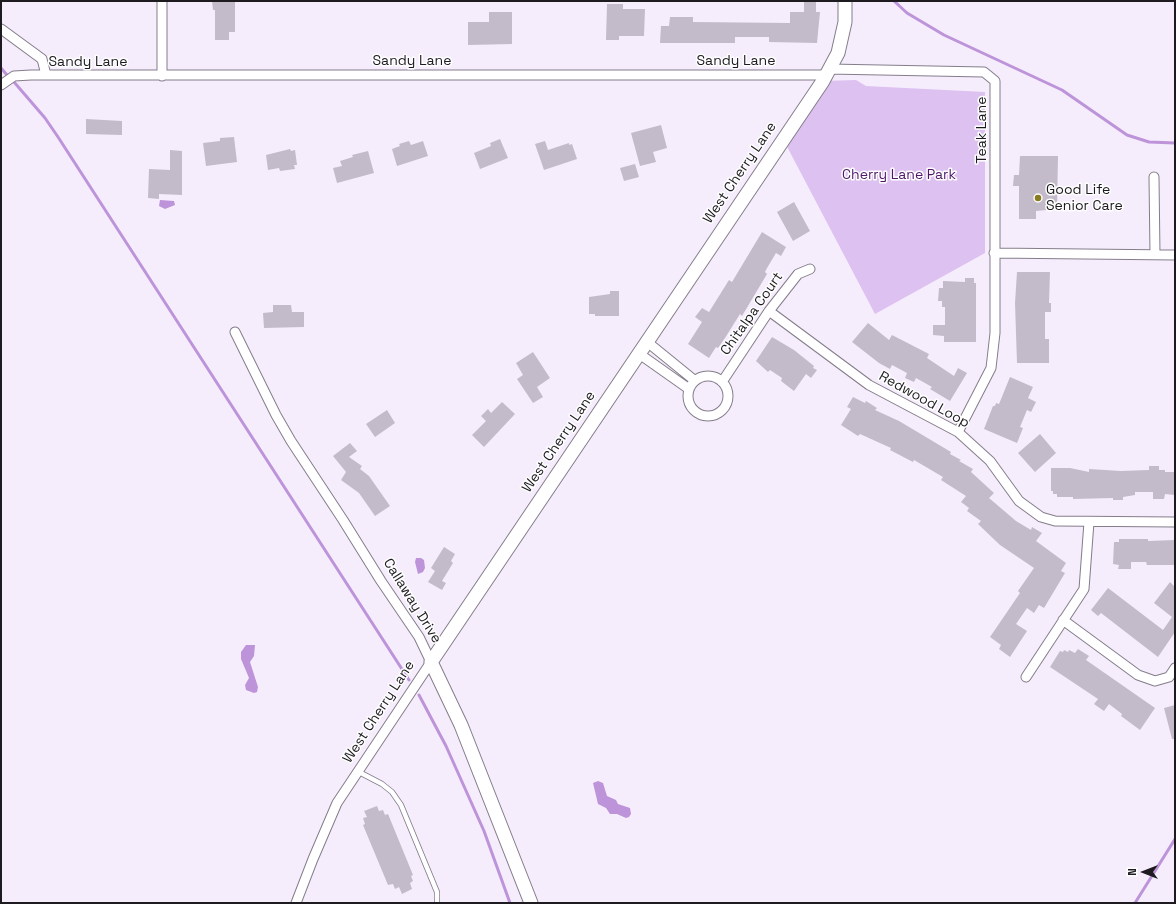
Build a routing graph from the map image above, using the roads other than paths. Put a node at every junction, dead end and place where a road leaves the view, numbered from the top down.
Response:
1 (162, 1) edge
2 (845, 1) edge
3 (1, 29) edge
4 (828, 72) junction
5 (46, 75) junction
6 (162, 76) junction
7 (1, 85) edge
8 (1154, 176) dead end
9 (994, 252) junction
10 (1155, 255) junction
11 (1175, 255) edge
12 (810, 269) dead end
13 (770, 311) junction
14 (235, 332) dead end
15 (646, 341) junction
16 (638, 353) junction
17 (694, 380) junction
18 (722, 382) junction
19 (689, 389) junction
20 (958, 432) junction
21 (1089, 522) junction
22 (1175, 522) edge
23 (1062, 620) junction
24 (431, 662) junction
25 (1175, 668) edge
26 (1026, 677) dead end
27 (359, 772) junction
28 (296, 903) edge
29 (437, 903) edge
30 (531, 903) edge

1 - 6 street
2 - 4 street, West Cherry Lane
3 - 5 street
4 - 6 street, Sandy Lane
4 - 9 street, Teak Lane
4 - 15 street, West Cherry Lane
5 - 6 street, Sandy Lane
5 - 7 street, Sandy Lane
8 - 10 street
9 - 10 street
9 - 20 street
10 - 11 street
12 - 13 street, Chitalpa Court
13 - 18 street, Chitalpa Court
13 - 20 street, Redwood Loop
14 - 24 street, Callaway Drive
15 - 16 street, West Cherry Lane
15 - 17 street
16 - 19 street
16 - 24 street, West Cherry Lane
17 - 18 street
17 - 19 street
18 - 19 street
20 - 21 street, Redwood Loop
21 - 22 street, Redwood Loop
21 - 23 street
23 - 25 street
23 - 26 street
24 - 27 street, West Cherry Lane
24 - 30 street, Callaway Drive
27 - 28 street, West Cherry Lane
27 - 29 lane

